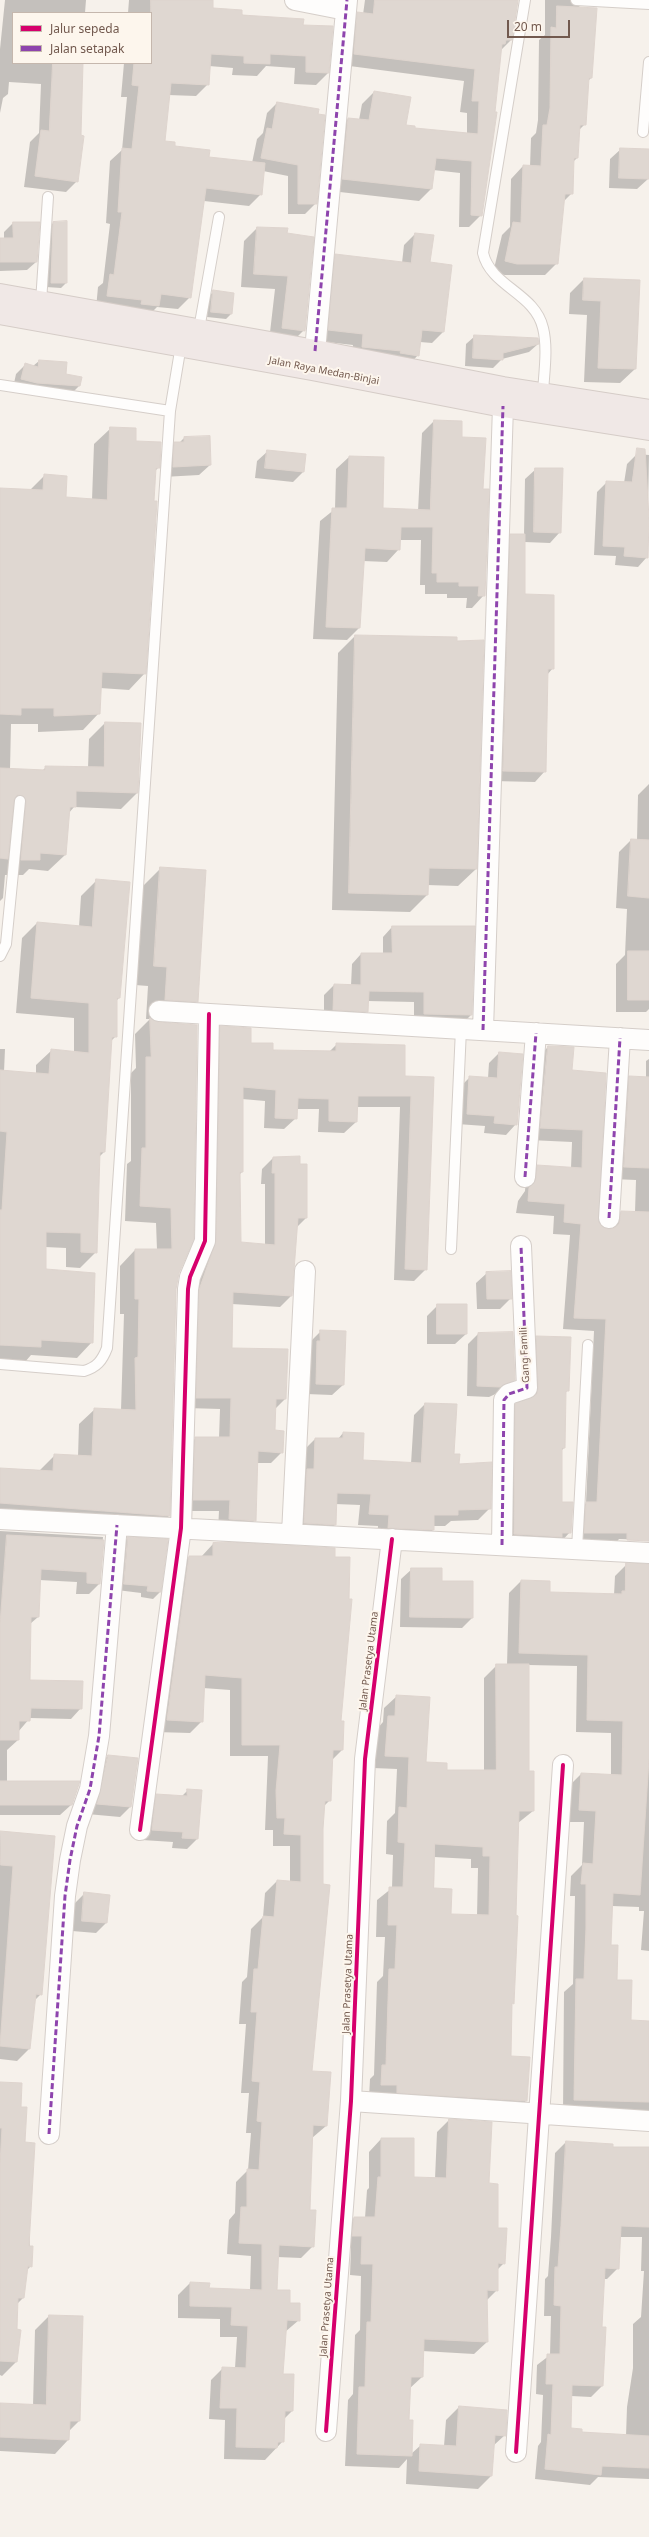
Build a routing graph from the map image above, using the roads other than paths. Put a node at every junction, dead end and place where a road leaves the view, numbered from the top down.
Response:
1 (295, 0) edge
2 (525, 0) edge
3 (576, 0) edge
4 (649, 4) edge
5 (346, 5) edge
6 (649, 62) edge
7 (643, 132) dead end
8 (48, 197) dead end
9 (219, 217) dead end
10 (0, 295) edge
11 (41, 302) junction
12 (0, 313) edge
13 (199, 329) junction
14 (181, 345) junction
15 (315, 351) junction
16 (0, 386) edge
17 (543, 393) junction
18 (502, 406) junction
19 (170, 410) junction
20 (649, 411) edge
21 (649, 429) edge
22 (20, 801) dead end
23 (0, 956) edge
24 (159, 1011) dead end
25 (209, 1014) junction
26 (461, 1029) junction
27 (483, 1030) junction
28 (536, 1033) junction
29 (620, 1038) junction
30 (649, 1040) edge
31 (525, 1177) dead end
32 (609, 1218) dead end
33 (521, 1246) dead end
34 (451, 1249) dead end
35 (305, 1271) dead end
36 (588, 1345) dead end
37 (0, 1364) edge
38 (0, 1519) edge
39 (117, 1525) junction
40 (181, 1528) junction
41 (292, 1534) junction
42 (392, 1539) junction
43 (502, 1545) junction
44 (577, 1549) junction
45 (649, 1553) edge
46 (564, 1765) dead end
47 (140, 1830) dead end
48 (351, 2101) junction
49 (539, 2114) junction
50 (649, 2122) edge
51 (48, 2134) dead end
52 (326, 2431) dead end
53 (516, 2452) dead end

1 - 5 street
2 - 17 lane
3 - 4 lane
5 - 15 street
6 - 7 lane
8 - 11 lane
9 - 13 lane
10 - 11 highway, Jalan Raya Medan-Binjai
11 - 13 highway, Jalan Raya Medan-Binjai
12 - 14 highway, Jalan Raya Medan-Binjai
13 - 15 highway, Jalan Raya Medan-Binjai
14 - 18 highway, Jalan Raya Medan-Binjai
14 - 19 lane
15 - 17 highway, Jalan Raya Medan-Binjai
16 - 19 lane
17 - 20 highway, Jalan Raya Medan-Binjai
18 - 21 highway, Jalan Raya Medan-Binjai
18 - 27 street
19 - 37 lane
22 - 23 lane
24 - 25 street
25 - 26 street
25 - 40 street
26 - 27 street
26 - 34 lane
27 - 28 street
28 - 29 street
28 - 31 street
29 - 30 street
29 - 32 street
33 - 43 street, Gang Famili
35 - 41 street
36 - 44 lane
38 - 39 street
39 - 40 street
39 - 51 street
40 - 41 street
40 - 47 street
41 - 42 street
42 - 43 street
42 - 48 street, Jalan Prasetya Utama
43 - 44 street
44 - 45 street
46 - 49 street
48 - 49 street
48 - 52 street, Jalan Prasetya Utama
49 - 50 street
49 - 53 street

